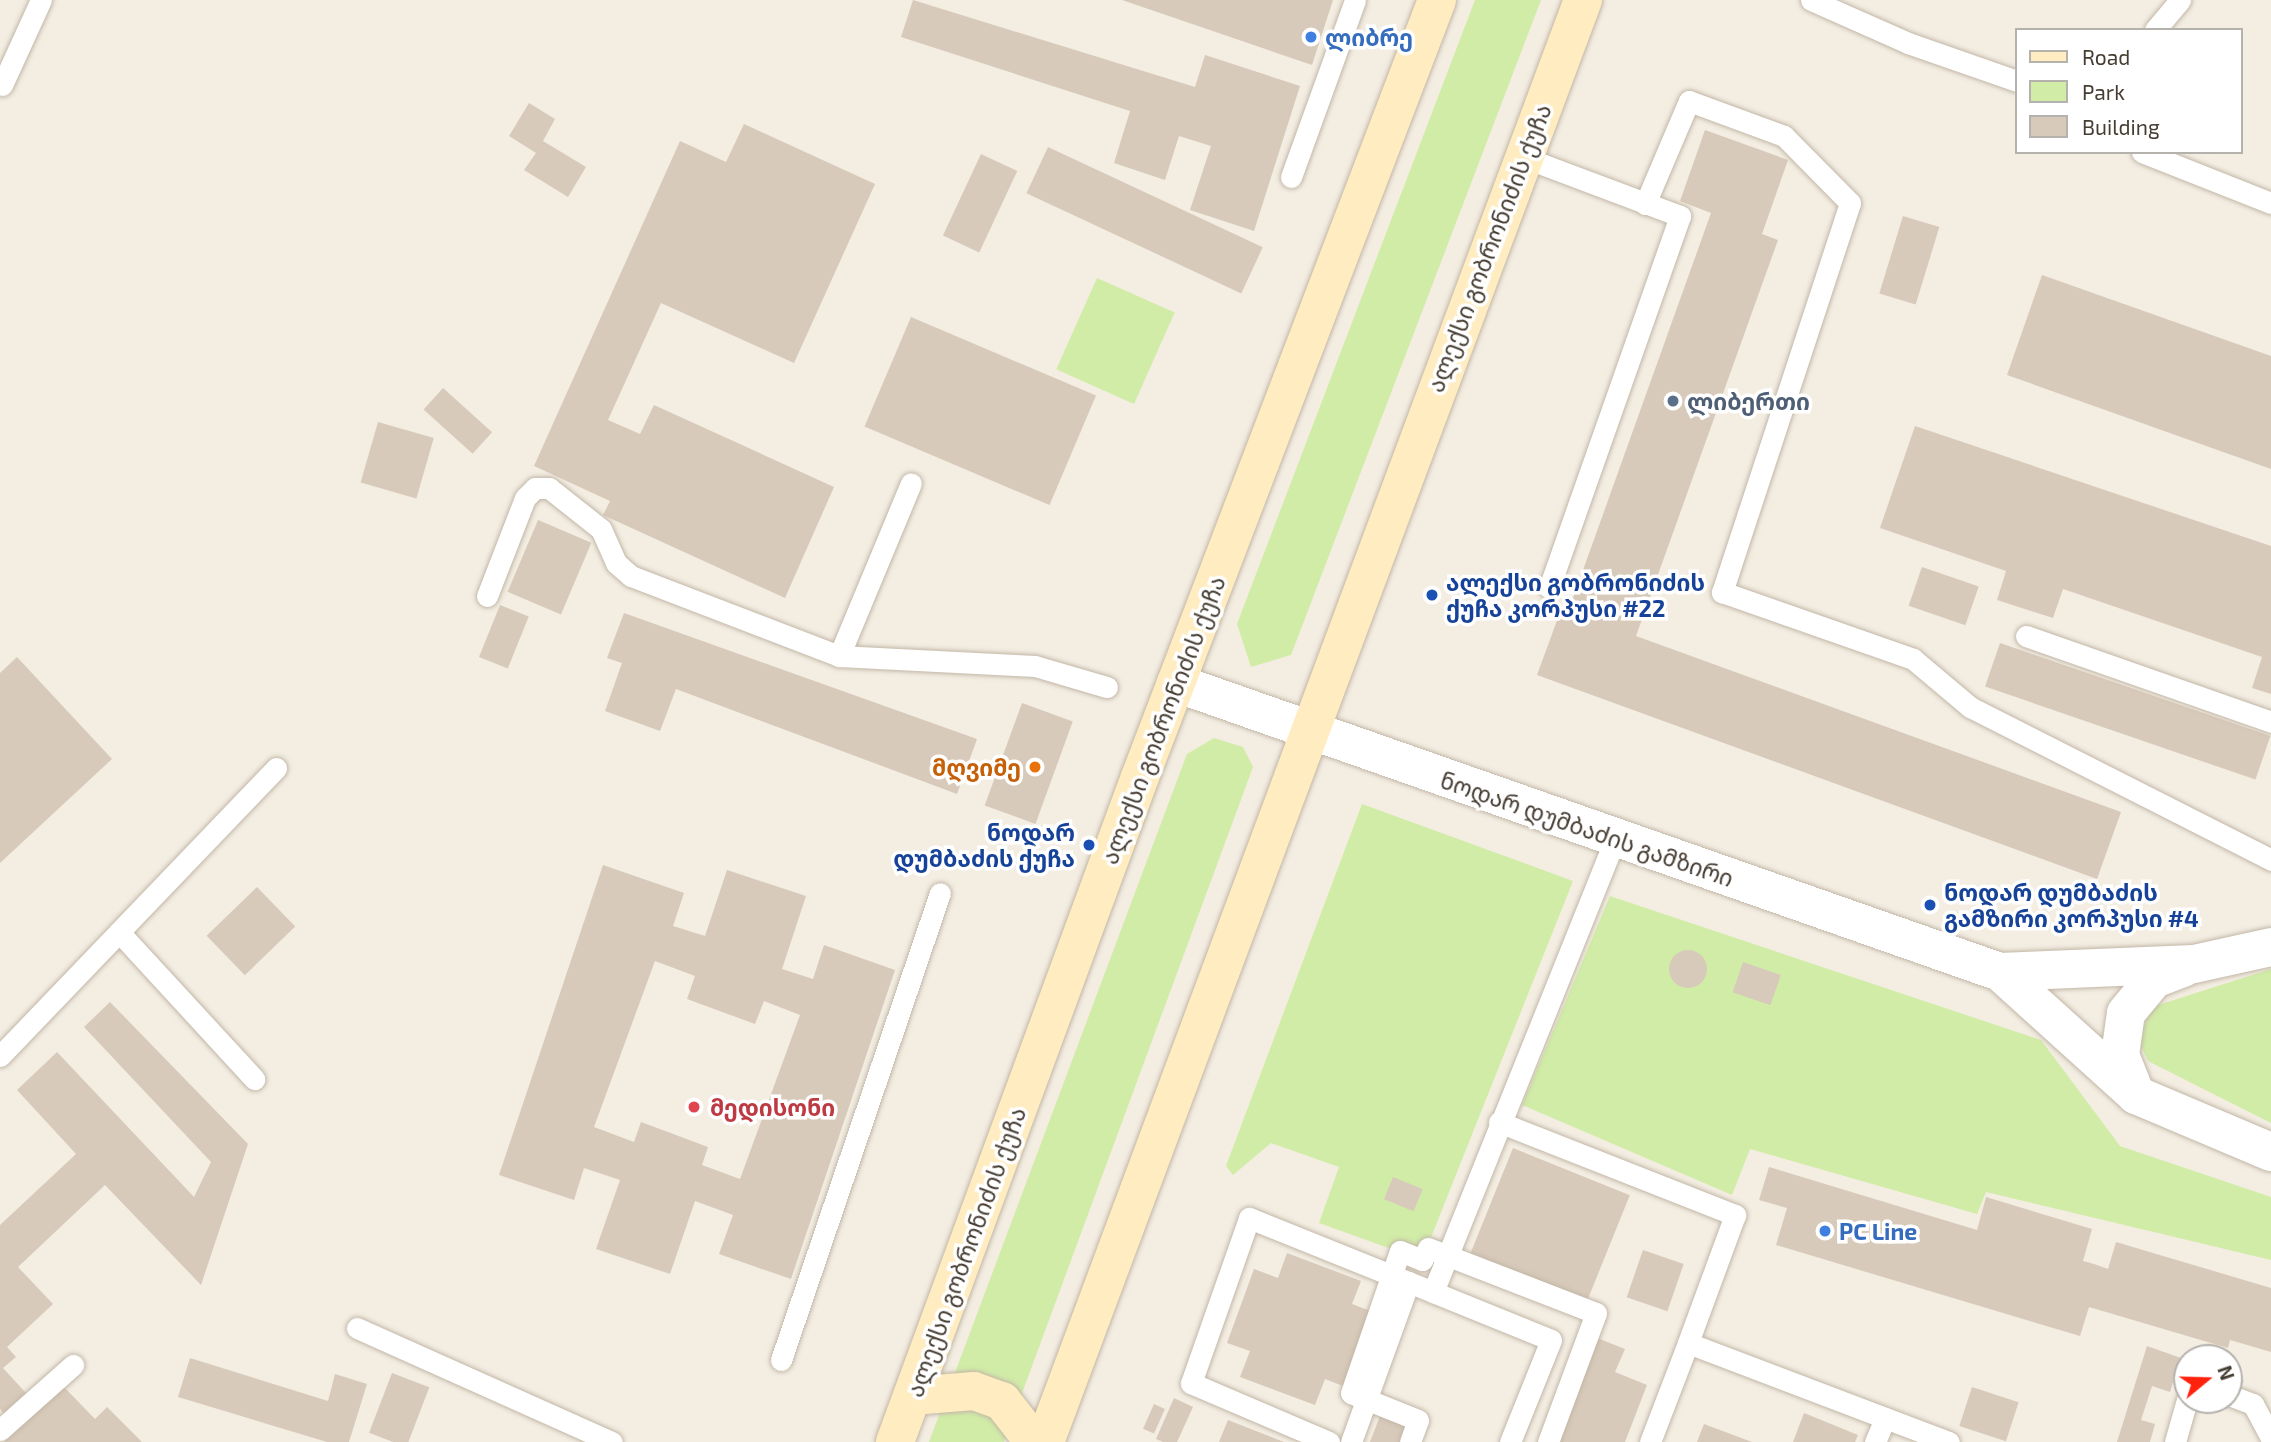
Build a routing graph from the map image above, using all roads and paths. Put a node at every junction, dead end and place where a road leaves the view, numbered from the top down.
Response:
1 (41, 0) edge
2 (1355, 0) edge
3 (1437, 0) edge
4 (1583, 0) edge
5 (1811, 0) edge
6 (2180, 0) edge
7 (2157, 28) edge
8 (2016, 81) edge
9 (2, 85) edge
10 (2147, 154) edge
11 (1523, 157) junction
12 (1291, 177) dead end
13 (2271, 203) edge
14 (1645, 204) junction
15 (911, 483) dead end
16 (1549, 588) dead end
17 (487, 596) dead end
18 (2026, 636) dead end
19 (839, 656) junction
20 (1176, 683) junction
21 (1107, 687) dead end
22 (2271, 722) edge
23 (1306, 729) junction
24 (276, 768) dead end
25 (1615, 840) junction
26 (2268, 853) edge
27 (940, 893) dead end
28 (119, 932) junction
29 (2271, 947) edge
30 (2194, 964) junction
31 (2000, 972) junction
32 (0, 1056) edge
33 (254, 1079) dead end
34 (2136, 1096) junction
35 (1499, 1122) junction
36 (2271, 1152) edge
37 (1448, 1256) junction
38 (1401, 1278) junction
39 (1433, 1292) junction
40 (358, 1328) dead end
41 (1688, 1343) junction
42 (781, 1360) dead end
43 (73, 1366) dead end
44 (912, 1396) junction
45 (1367, 1399) junction
46 (2243, 1400) edge
47 (2183, 1414) edge
48 (1885, 1418) junction
49 (0, 1430) edge
50 (2271, 1438) edge
51 (612, 1442) edge
52 (895, 1442) edge
53 (1034, 1442) edge
54 (1045, 1442) edge
55 (1329, 1442) edge
56 (1351, 1442) edge
57 (1410, 1442) edge
58 (1510, 1442) edge
59 (1548, 1442) edge
60 (1650, 1442) edge
61 (1875, 1442) edge
62 (1949, 1442) edge
63 (2175, 1442) edge

1 - 9 lane
2 - 12 lane
3 - 20 main road, ალექსი გობრონიძის ქუჩა
4 - 11 main road, ალექსი გობრონიძის ქუჩა
5 - 8 lane
6 - 7 lane
10 - 13 lane
11 - 14 lane
11 - 23 main road, ალექსი გობრონიძის ქუჩა
14 - 16 lane
14 - 26 lane
15 - 19 lane
17 - 19 lane
18 - 22 lane
19 - 21 lane
20 - 23 street, ნოდარ დუმბაძის გამზირი
20 - 44 main road, ალექსი გობრონიძის ქუჩა
23 - 25 street, ნოდარ დუმბაძის გამზირი
23 - 54 main road, ალექსი გობრონიძის ქუჩა
24 - 28 lane
25 - 31 street, ნოდარ დუმბაძის გამზირი
25 - 35 lane
27 - 42 lane
28 - 32 lane
28 - 33 lane
29 - 30 street, ნოდარ დუმბაძის გამზირი
30 - 31 street, ნოდარ დუმბაძის გამზირი
30 - 34 street
31 - 34 street, ნოდარ დუმბაძის გამზირი
34 - 36 street, ნოდარ დუმბაძის გამზირი
35 - 37 lane
35 - 41 lane
37 - 38 lane
37 - 39 lane
37 - 59 lane
38 - 39 lane
38 - 45 lane
38 - 55 lane
39 - 58 lane
40 - 51 lane
41 - 48 lane
41 - 60 lane
43 - 49 lane
44 - 52 main road, ალექსი გობრონიძის ქუჩა
44 - 53 main road
45 - 56 lane
45 - 57 lane
46 - 50 lane
47 - 63 lane
48 - 61 lane
48 - 62 lane

